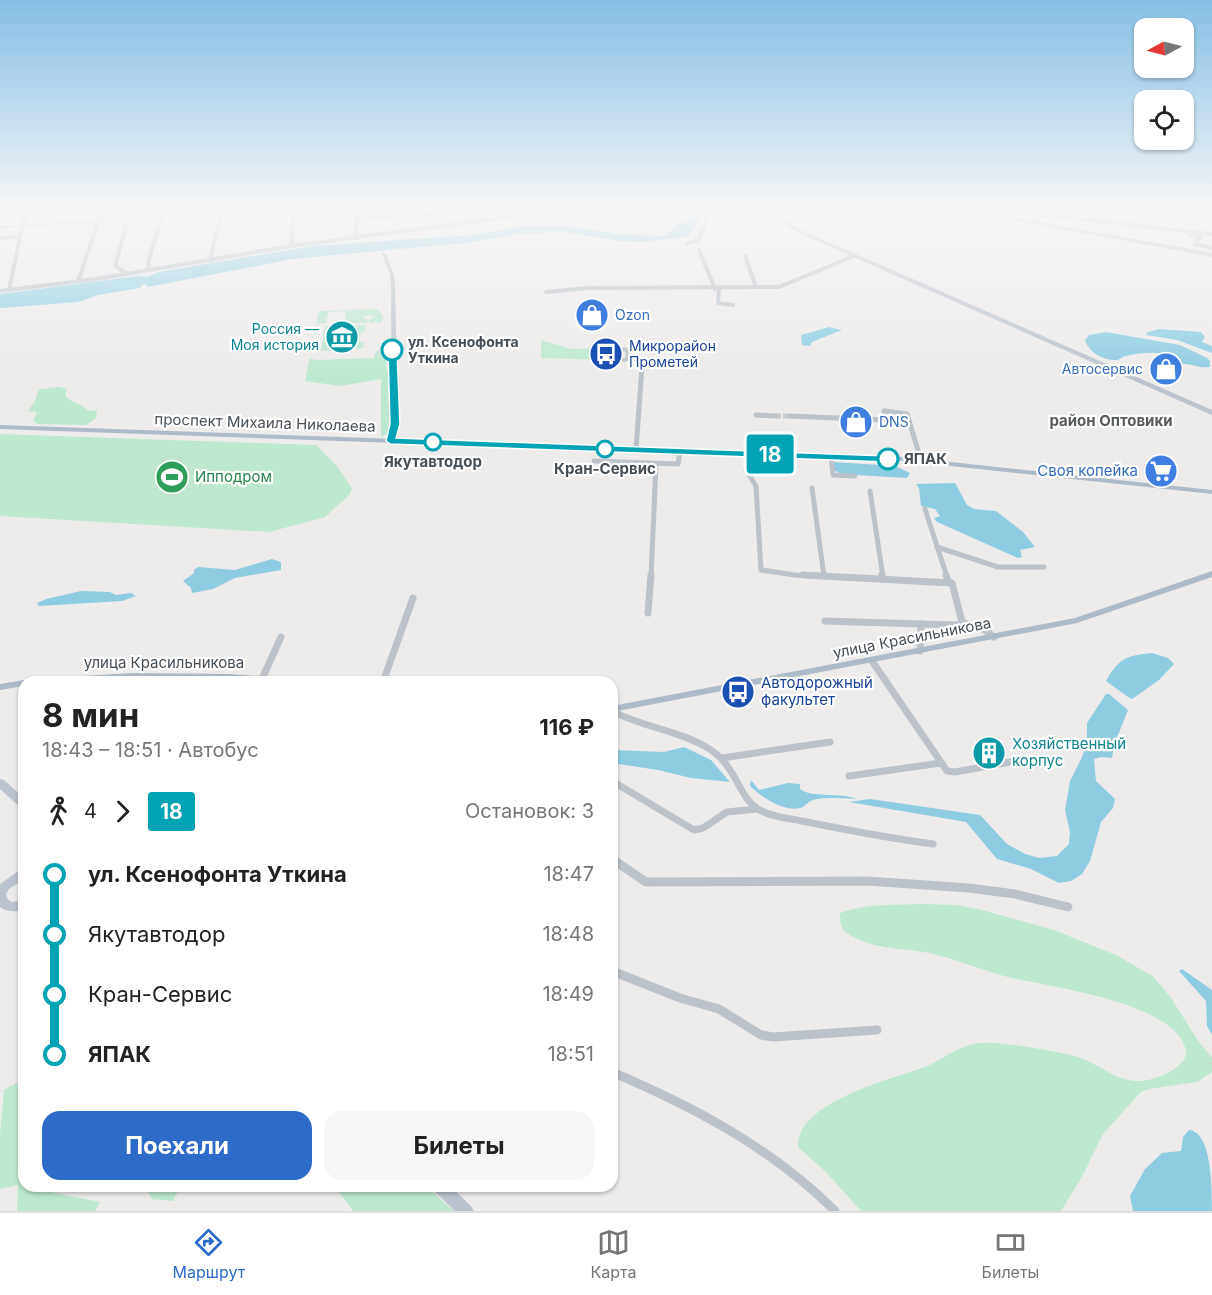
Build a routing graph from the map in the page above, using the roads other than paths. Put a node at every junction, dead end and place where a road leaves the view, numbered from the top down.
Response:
1 (14, 265) edge
2 (83, 265) edge
3 (115, 265) edge
4 (148, 265) edge
5 (186, 265) edge
6 (388, 265) edge
7 (706, 265) edge
8 (748, 265) edge
9 (833, 265) edge
10 (873, 265) edge
11 (148, 270) junction
12 (128, 274) junction
13 (78, 281) junction
14 (756, 287) junction
15 (717, 288) junction
16 (9, 290) junction
17 (0, 291) edge
18 (546, 292) dead end
19 (734, 305) dead end
20 (626, 358) dead end
21 (884, 411) dead end
22 (1212, 413) edge
23 (756, 415) dead end
24 (777, 416) tunnel mouth
25 (789, 416) tunnel mouth
26 (909, 421) junction
27 (0, 427) edge
28 (390, 441) junction
29 (636, 450) junction
30 (680, 451) junction
31 (748, 454) junction
32 (831, 457) junction
33 (921, 460) junction
34 (594, 461) dead end
35 (656, 464) junction
36 (855, 476) dead end
37 (812, 488) dead end
38 (870, 491) dead end
39 (1212, 492) edge
40 (925, 509) dead end
41 (937, 547) junction
42 (1044, 567) dead end
43 (1212, 574) edge
44 (824, 576) junction
45 (883, 579) junction
46 (948, 581) junction
47 (413, 598) dead end
48 (648, 613) dead end
49 (825, 621) dead end
50 (962, 622) junction
51 (921, 624) junction
52 (281, 637) dead end
53 (994, 637) junction
54 (920, 651) junction
55 (872, 661) junction
56 (263, 676) edge
57 (385, 676) edge
58 (18, 684) edge
59 (0, 687) edge
60 (618, 709) edge
61 (618, 714) edge
62 (830, 742) dead end
63 (722, 758) junction
64 (1010, 762) dead end
65 (941, 763) junction
66 (849, 776) dead end
67 (0, 783) edge
68 (618, 785) edge
69 (18, 799) edge
70 (756, 809) junction
71 (933, 844) dead end
72 (618, 863) edge
73 (18, 879) edge
74 (1, 895) edge
75 (18, 907) edge
76 (1068, 907) dead end
77 (618, 973) edge
78 (877, 1030) dead end
79 (618, 1075) edge
80 (445, 1192) edge
81 (466, 1211) edge
82 (835, 1211) edge

1 - 16 street
2 - 13 street
3 - 12 street
4 - 11 street
5 - 11 street
6 - 28 street
7 - 15 street
8 - 14 street
9 - 14 street
10 - 22 main road
11 - 12 street
12 - 13 street
13 - 16 street
14 - 15 street
15 - 18 street
15 - 19 street
16 - 17 street
20 - 29 street
21 - 26 street
23 - 24 street
25 - 26 street
26 - 33 street
27 - 28 main road, проспект Михаила Николаева
28 - 29 main road, проспект Михаила Николаева
29 - 30 main road, проспект Михаила Николаева
30 - 31 main road, проспект Михаила Николаева
30 - 35 street
31 - 32 main road, проспект Михаила Николаева
31 - 44 street
32 - 33 main road, проспект Михаила Николаева
32 - 36 street
33 - 39 main road, проспект Михаила Николаева
34 - 35 street
35 - 48 street
37 - 44 street
38 - 45 street
40 - 41 street
41 - 42 street
41 - 46 street
43 - 53 main road, улица Красильникова
44 - 45 street
45 - 46 street
46 - 50 street
47 - 57 street
49 - 51 street
50 - 51 street
50 - 53 street
51 - 54 street
52 - 56 street
53 - 54 main road, улица Красильникова
54 - 55 main road, улица Красильникова
55 - 60 main road, улица Красильникова
55 - 65 street
58 - 59 main road
61 - 63 street
62 - 63 street
63 - 70 street
64 - 65 street
65 - 66 street
67 - 69 main road
68 - 70 street
70 - 71 street
72 - 76 street
73 - 74 main road
74 - 75 main road
77 - 78 street
79 - 82 street
80 - 81 main road

